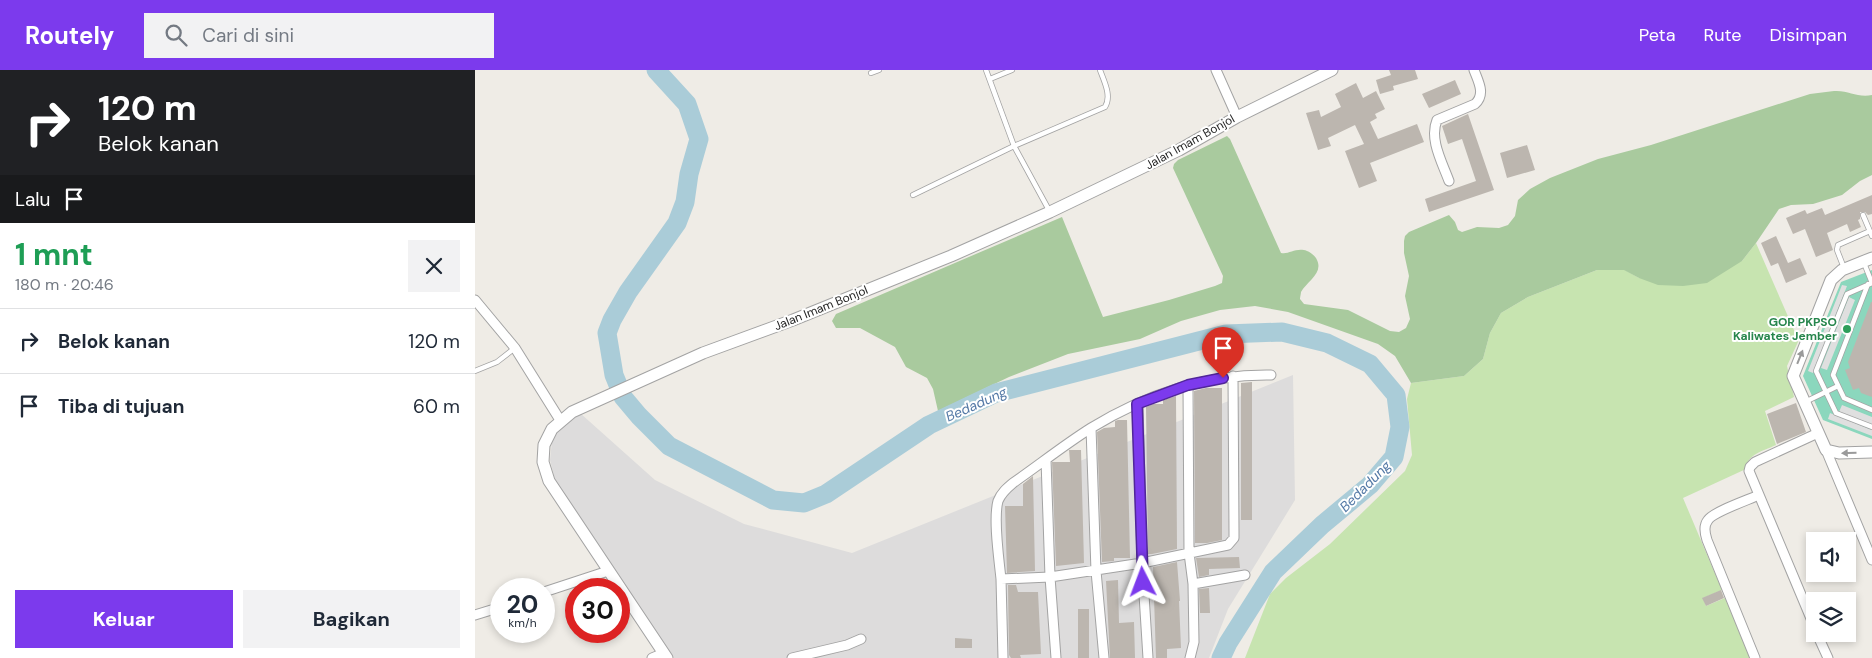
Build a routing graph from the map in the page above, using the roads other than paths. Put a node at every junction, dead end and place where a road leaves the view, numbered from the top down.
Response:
1 (879, 70) edge
2 (986, 70) edge
3 (1012, 70) edge
4 (1100, 70) edge
5 (1216, 70) edge
6 (1332, 70) edge
7 (1474, 70) edge
8 (871, 73) dead end
9 (990, 79) junction
10 (1237, 117) junction
11 (1014, 146) junction
12 (1449, 181) dead end
13 (913, 195) dead end
14 (1050, 212) junction
15 (1863, 215) dead end
16 (1871, 233) edge
17 (1868, 260) edge
18 (1845, 269) junction
19 (1871, 283) edge
20 (475, 300) edge
21 (515, 348) junction
22 (475, 370) edge
23 (1271, 375) dead end
24 (1233, 376) junction
25 (1188, 385) junction
26 (1838, 386) junction
27 (1826, 392) junction
28 (1804, 402) junction
29 (1137, 404) junction
30 (1872, 410) edge
31 (560, 420) junction
32 (1872, 427) edge
33 (1091, 428) junction
34 (1818, 433) junction
35 (1826, 450) junction
36 (1872, 452) edge
37 (1046, 460) junction
38 (1759, 495) junction
39 (1189, 553) junction
40 (1872, 560) edge
41 (1142, 563) junction
42 (608, 571) junction
43 (1096, 571) junction
44 (1245, 575) dead end
45 (1050, 577) junction
46 (1001, 580) junction
47 (1193, 584) junction
48 (555, 588) edge
49 (1806, 607) edge
50 (490, 610) edge
51 (475, 615) edge
52 (861, 639) dead end
53 (1821, 642) edge
54 (665, 656) edge
55 (652, 658) edge
56 (792, 658) edge
57 (1003, 658) edge
58 (1056, 658) edge
59 (1104, 658) edge
60 (1148, 658) edge
61 (1190, 658) edge
62 (1755, 658) edge
63 (1828, 658) edge

1 - 8 lane
2 - 9 lane
3 - 9 lane
4 - 11 lane
5 - 10 street
6 - 10 street, Jalan Imam Bonjol
7 - 12 street
9 - 11 lane
10 - 14 street, Jalan Imam Bonjol
11 - 13 lane
11 - 14 lane
14 - 31 street, Jalan Imam Bonjol
15 - 16 lane
16 - 18 lane
17 - 18 street
17 - 19 lane
28 -> 18 street
19 - 26 lane
19 - 27 lane
20 - 21 street
21 - 22 lane
21 - 31 street
23 - 24 street
24 - 25 street
24 - 39 street
25 - 29 street
25 - 39 street
26 - 27 lane
26 - 30 lane
27 - 28 lane
27 - 32 lane
28 - 34 street
29 - 33 street
29 - 41 street
31 - 42 street, Jalan Imam Bonjol
33 - 37 street
33 - 43 street
34 - 35 street
34 - 38 street
36 -> 35 street
35 - 40 street
37 - 45 street
37 - 46 street
38 - 49 street
38 - 62 street
39 - 41 street
39 - 47 street
41 - 43 street
41 - 60 street
42 - 48 street
42 - 54 street, Jalan Imam Bonjol
43 - 45 street
43 - 59 street
44 - 47 street
45 - 46 street
45 - 58 street
46 - 57 street
47 - 61 street
50 - 51 street
52 - 56 street
53 - 63 street
54 - 55 street

